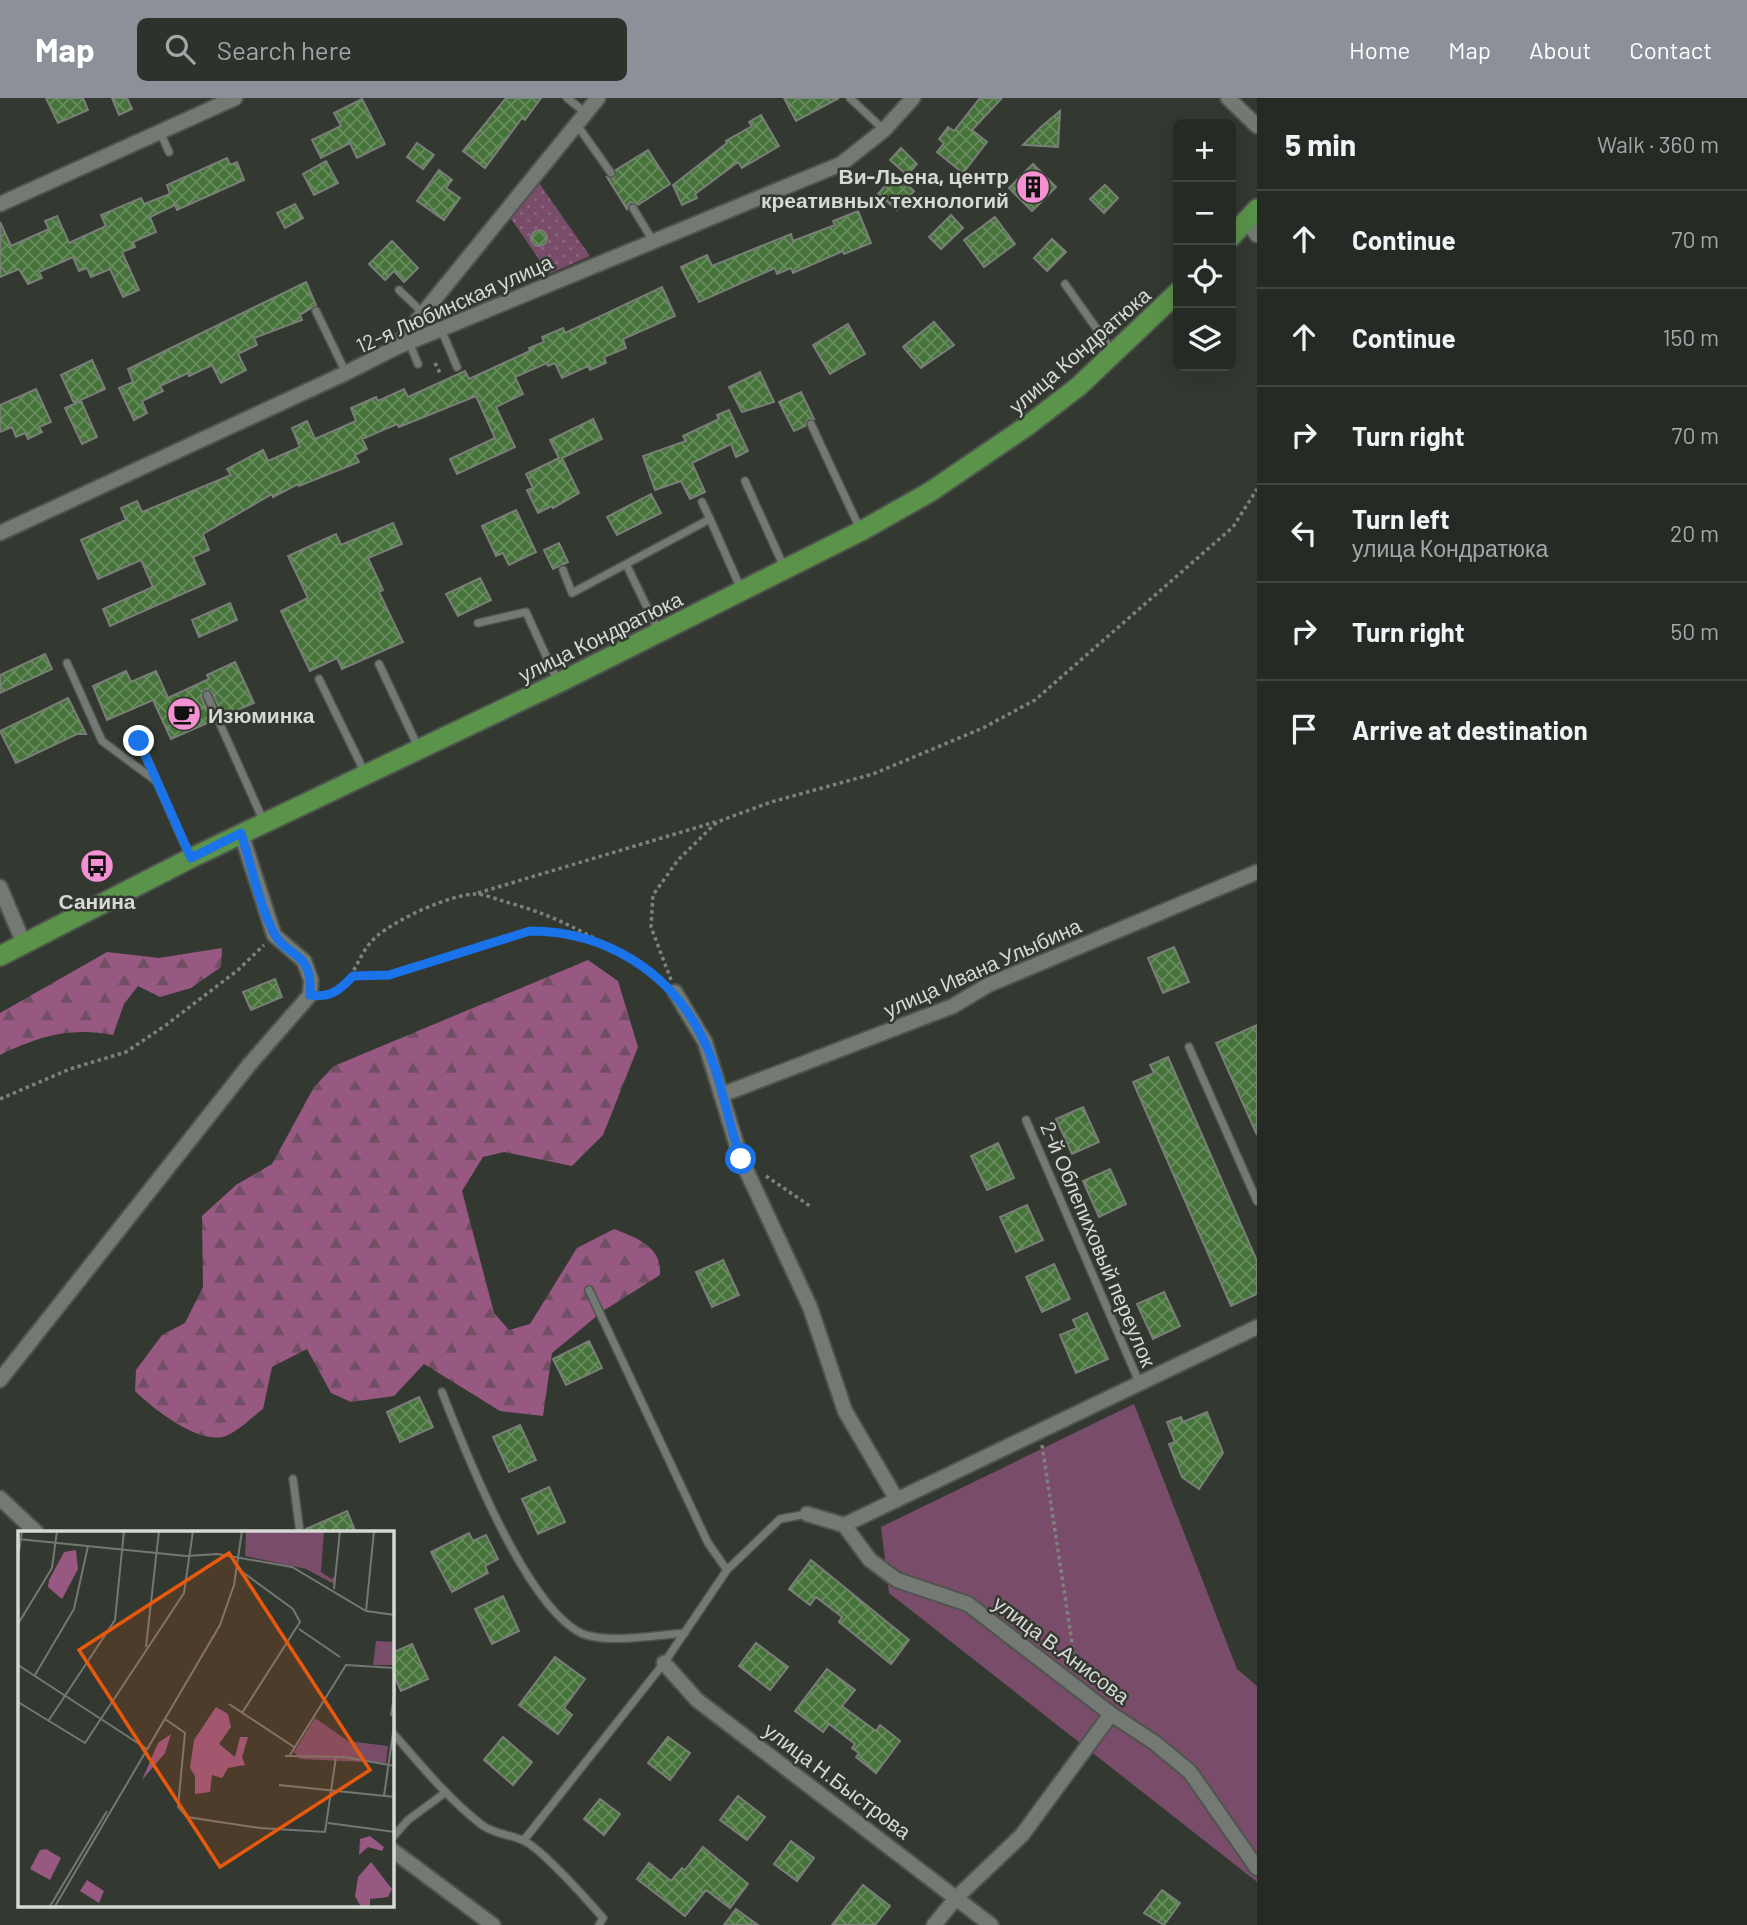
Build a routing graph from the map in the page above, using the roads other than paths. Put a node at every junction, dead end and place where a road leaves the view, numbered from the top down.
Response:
1 (235, 98) edge
2 (567, 98) edge
3 (598, 98) edge
4 (850, 98) edge
5 (913, 98) edge
6 (1228, 98) edge
7 (205, 104) edge
8 (581, 118) junction
9 (1257, 126) edge
10 (884, 130) junction
11 (160, 132) junction
12 (169, 152) dead end
13 (611, 173) dead end
14 (0, 204) edge
15 (633, 208) dead end
16 (1253, 222) edge
17 (1236, 234) edge
18 (653, 241) junction
19 (1065, 284) dead end
20 (399, 290) dead end
21 (1173, 297) edge
22 (316, 311) dead end
23 (423, 313) junction
24 (440, 329) junction
25 (402, 345) junction
26 (1114, 353) junction
27 (418, 364) dead end
28 (457, 367) dead end
29 (346, 373) junction
30 (811, 424) dead end
31 (745, 481) dead end
32 (702, 502) dead end
33 (710, 519) junction
34 (861, 531) junction
35 (0, 533) edge
36 (626, 564) junction
37 (785, 569) junction
38 (563, 570) dead end
39 (742, 591) junction
40 (478, 623) dead end
41 (659, 633) junction
42 (67, 663) dead end
43 (379, 664) dead end
44 (319, 679) dead end
45 (558, 683) junction
46 (207, 695) dead end
47 (139, 741) dead end
48 (419, 749) junction
49 (365, 774) junction
50 (156, 781) junction
51 (264, 822) junction
52 (241, 833) junction
53 (191, 858) junction
54 (1257, 872) edge
55 (0, 887) edge
56 (24, 944) junction
57 (0, 956) edge
58 (675, 992) road end
59 (1189, 1047) dead end
60 (721, 1095) junction
61 (1026, 1121) dead end
62 (1257, 1201) edge
63 (589, 1290) dead end
64 (1257, 1327) edge
65 (0, 1380) edge
66 (1139, 1382) junction
67 (442, 1392) dead end
68 (293, 1479) dead end
69 (0, 1498) edge
70 (897, 1500) junction
71 (807, 1514) joint
72 (844, 1525) junction
73 (35, 1531) edge
74 (300, 1531) edge
75 (727, 1570) junction
76 (685, 1633) junction
77 (664, 1663) junction
78 (1111, 1714) junction
79 (394, 1734) edge
80 (446, 1792) junction
81 (394, 1836) edge
82 (524, 1840) junction
83 (394, 1851) edge
84 (1257, 1868) edge
85 (957, 1897) junction
86 (493, 1925) edge
87 (598, 1925) edge
88 (934, 1925) edge
89 (991, 1925) edge

1 - 7 street
2 - 8 lane
3 - 8 street
4 - 10 lane
5 - 10 street, 12-я Любинская улица
6 - 9 street
7 - 11 street
8 - 13 lane
8 - 23 street
10 - 18 street, 12-я Любинская улица
11 - 12 lane
11 - 14 street
15 - 18 lane
16 - 17 main road
18 - 24 street, 12-я Любинская улица
19 - 26 lane
20 - 23 lane
21 - 26 main road, улица Кондратюка
22 - 29 lane
23 - 25 street
24 - 25 street, 12-я Любинская улица
24 - 28 lane
25 - 27 lane
25 - 29 street, 12-я Любинская улица
26 - 34 main road, улица Кондратюка
29 - 35 street, 12-я Любинская улица
30 - 34 lane
31 - 37 lane
32 - 33 lane
33 - 36 lane
33 - 39 lane
34 - 37 main road, улица Кондратюка
36 - 38 lane
36 - 41 lane
37 - 39 main road, улица Кондратюка
39 - 41 main road, улица Кондратюка
40 - 45 lane
41 - 45 main road, улица Кондратюка
42 - 50 lane
43 - 48 lane
44 - 49 lane
45 - 48 main road, улица Кондратюка
46 - 51 lane
47 - 50 lane
48 - 49 main road, улица Кондратюка
49 - 51 main road, улица Кондратюка
50 - 53 lane
51 - 52 main road, улица Кондратюка
52 - 53 main road, улица Кондратюка
52 - 65 street
53 - 56 main road, улица Кондратюка
54 - 60 street, улица Ивана Улыбина
55 - 56 street
56 - 57 main road, улица Кондратюка
58 - 60 street
59 - 62 lane
60 - 70 street
61 - 66 lane, 2-й Облепиховый переулок
63 - 75 lane
64 - 66 street
66 - 70 street
67 - 76 lane
68 - 74 lane
69 - 73 street
70 - 72 street
71 - 72 street
71 - 75 lane
72 - 78 street, улица В.Анисова
75 - 76 lane
76 - 77 lane
77 - 82 lane
77 - 85 street, улица Н.Быстрова
78 - 84 street, улица В.Анисова
78 - 85 street
79 - 80 lane
80 - 81 lane
80 - 82 lane
82 - 87 lane
83 - 86 street
85 - 88 street
85 - 89 street, улица Н.Быстрова

